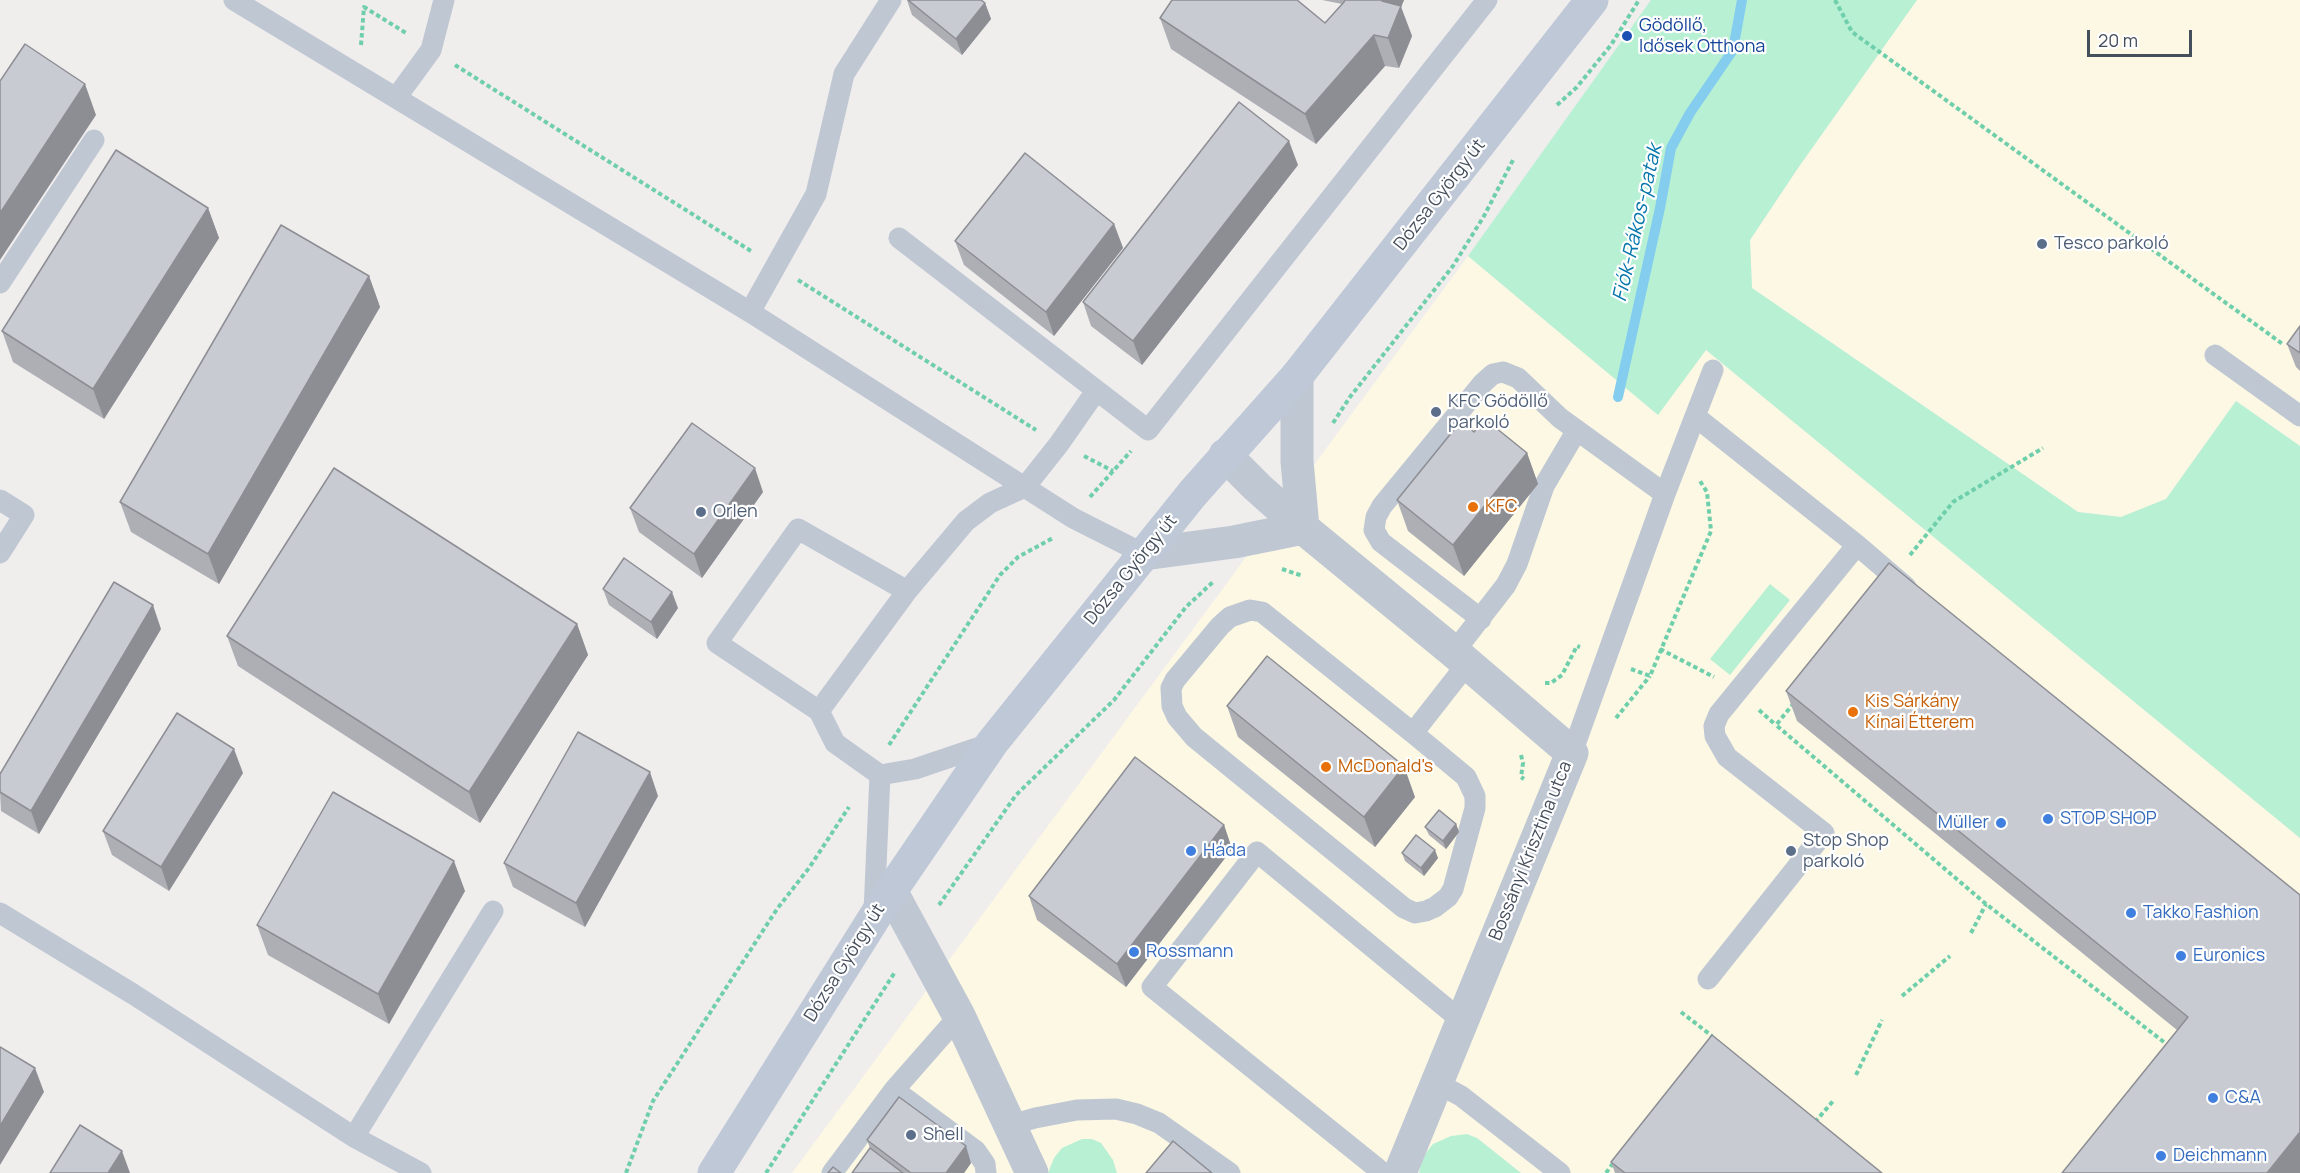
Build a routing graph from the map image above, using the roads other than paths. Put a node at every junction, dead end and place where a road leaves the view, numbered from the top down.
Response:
1 (234, 0) edge
2 (444, 0) edge
3 (891, 0) edge
4 (1487, 0) edge
5 (1592, 0) edge
6 (396, 98) junction
7 (94, 140) dead end
8 (899, 238) dead end
9 (0, 283) edge
10 (750, 312) junction
11 (2215, 355) dead end
12 (1713, 370) dead end
13 (1297, 376) junction
14 (1096, 391) junction
15 (2300, 416) edge
16 (1696, 417) junction
17 (1577, 430) junction
18 (1226, 455) junction
19 (1025, 487) junction
20 (1665, 494) junction
21 (0, 500) edge
22 (1304, 528) junction
23 (1857, 545) junction
24 (0, 553) edge
25 (1144, 554) junction
26 (907, 591) junction
27 (1920, 598) edge
28 (1481, 619) junction
29 (1461, 658) junction
30 (819, 711) junction
31 (1413, 733) junction
32 (992, 743) junction
33 (1572, 753) junction
34 (877, 772) junction
35 (891, 891) junction
36 (493, 911) dead end
37 (0, 913) edge
38 (873, 918) junction
39 (1708, 979) dead end
40 (958, 1016) junction
41 (1462, 1021) junction
42 (1437, 1083) junction
43 (894, 1090) junction
44 (1011, 1125) junction
45 (354, 1137) junction
46 (421, 1173) edge
47 (714, 1173) edge
48 (832, 1173) edge
49 (986, 1173) edge
50 (1032, 1173) edge
51 (1230, 1173) edge
52 (1383, 1173) edge
53 (1400, 1173) edge
54 (1560, 1173) edge

1 - 6 lane
2 - 6 lane
3 - 10 lane
4 - 14 lane
5 - 13 main road, Dózsa György út
6 - 10 lane
7 - 9 lane
8 - 14 lane
10 - 19 lane
11 - 15 lane
12 - 16 lane
13 - 18 main road, Dózsa György út
13 - 22 street
14 - 19 lane
16 - 20 lane
16 - 23 lane
17 - 20 lane
17 - 28 lane
17 - 28 lane
18 - 22 street, Bossányi Krisztina utca
18 - 25 main road, Dózsa György út
19 - 25 lane
19 - 26 lane
20 - 33 lane
21 - 24 lane
22 - 25 street
22 - 29 street, Bossányi Krisztina utca
23 - 27 lane
23 - 39 lane
25 - 32 main road, Dózsa György út
26 - 30 lane
26 - 30 lane
28 - 29 lane
29 - 31 lane
29 - 33 street, Bossányi Krisztina utca
30 - 34 lane
31 - 31 lane
32 - 34 lane
32 - 35 main road, Dózsa György út
33 - 41 street, Bossányi Krisztina utca
34 - 38 lane
35 - 38 main road, Dózsa György út
35 - 40 street
36 - 45 lane
37 - 45 lane
38 - 47 main road, Dózsa György út
40 - 43 lane
40 - 44 street
41 - 42 street, Bossányi Krisztina utca
41 - 52 lane
42 - 53 street, Bossányi Krisztina utca
42 - 54 lane
43 - 48 lane
43 - 49 lane
44 - 50 street
44 - 51 lane
45 - 46 lane

